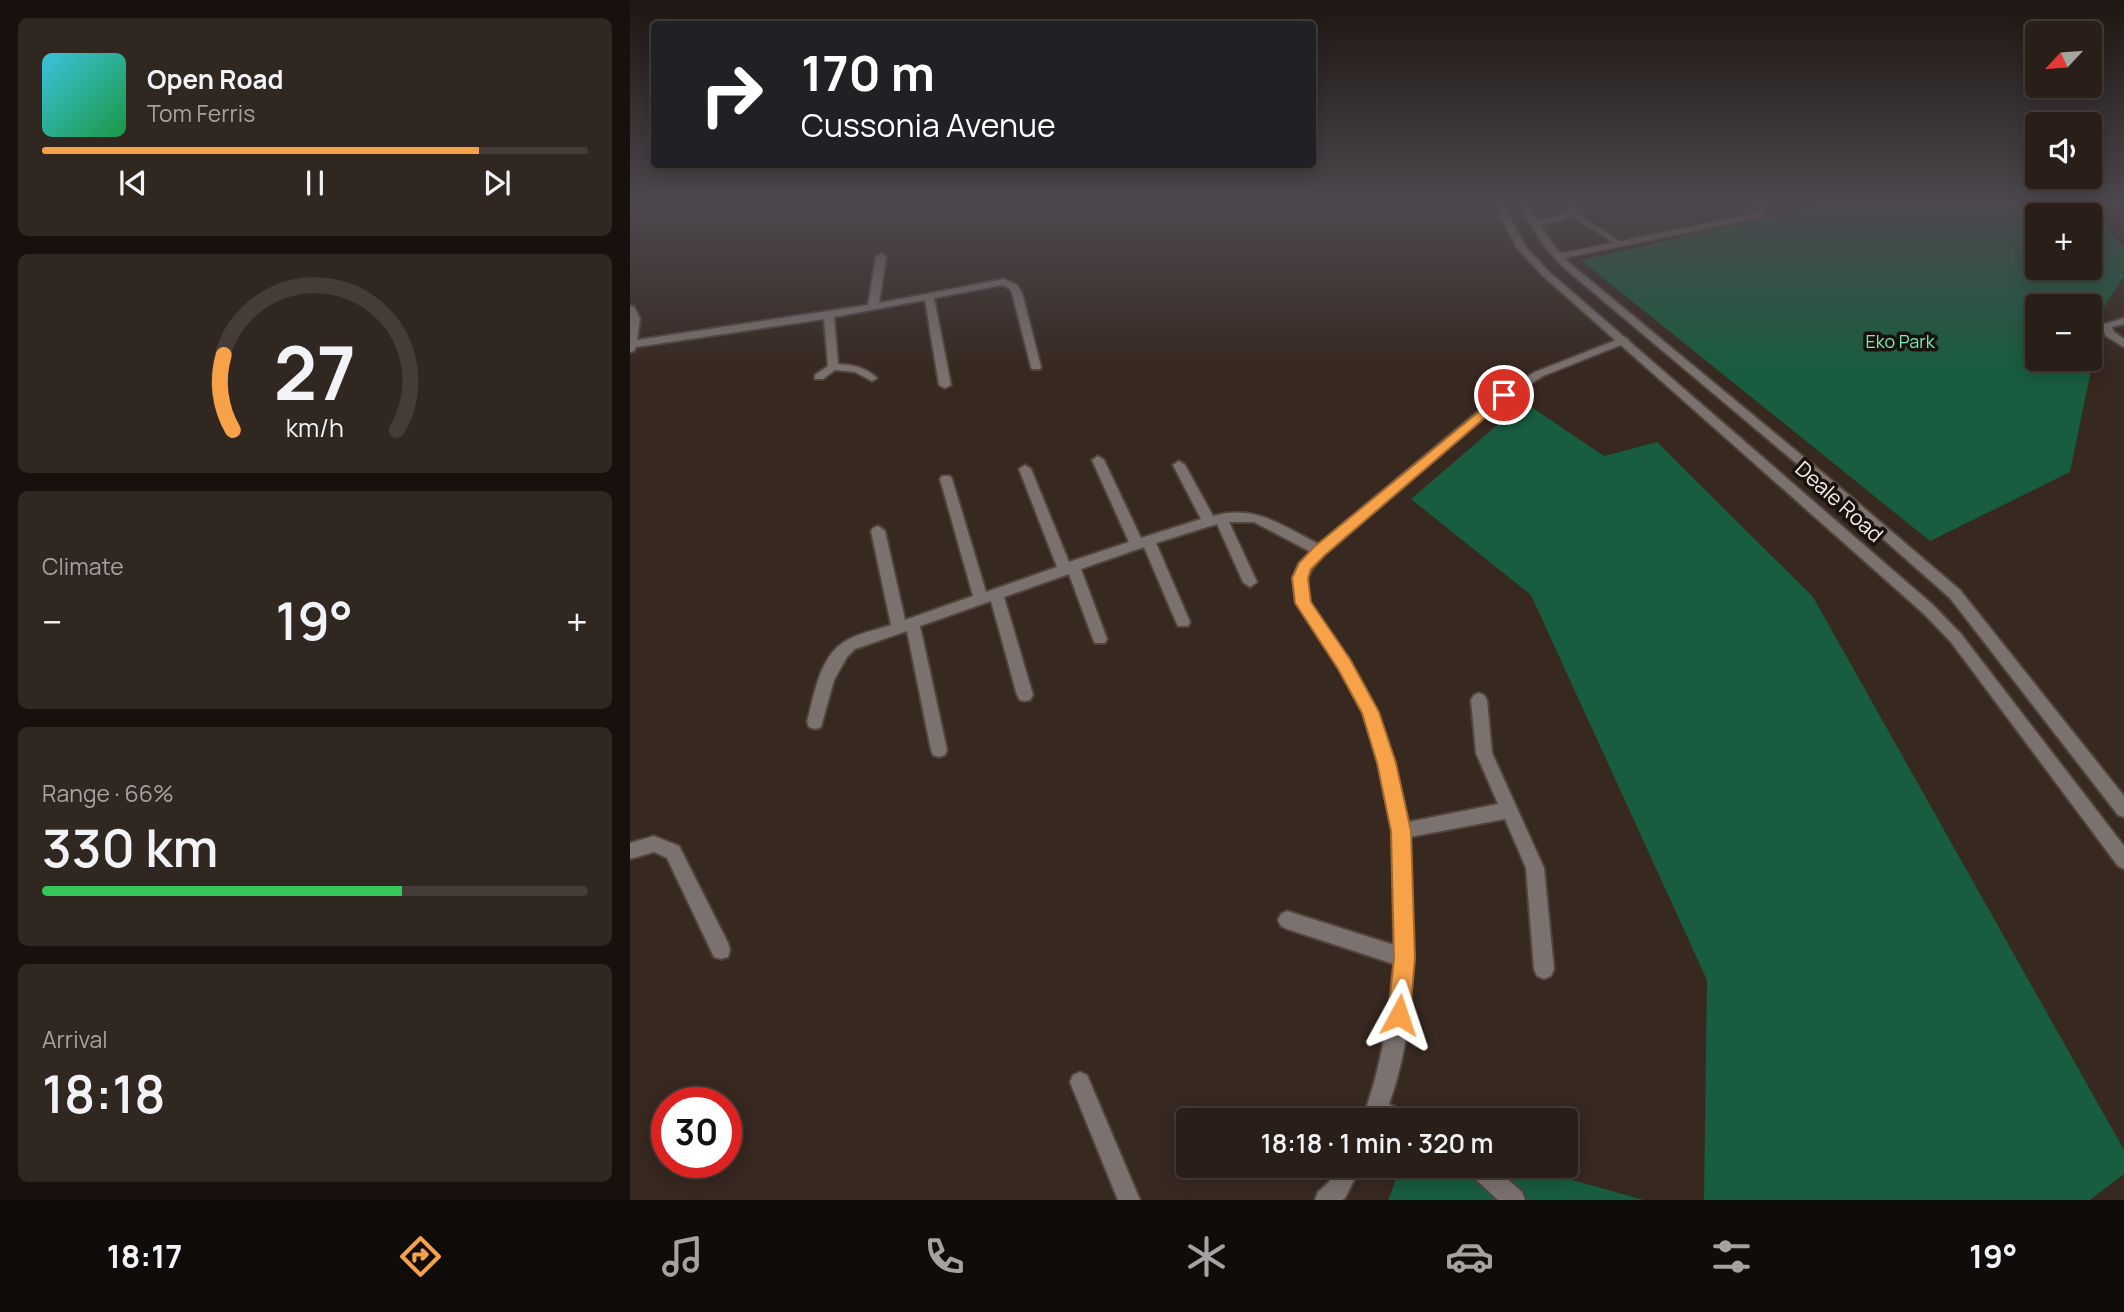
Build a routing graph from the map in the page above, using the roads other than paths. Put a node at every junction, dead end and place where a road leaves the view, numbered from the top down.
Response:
1 (881, 260) edge
2 (1532, 260) edge
3 (1561, 260) edge
4 (929, 295) junction
5 (873, 306) junction
6 (630, 309) edge
7 (1623, 313) junction
8 (829, 315) junction
9 (2124, 321) edge
10 (1624, 341) junction
11 (2124, 344) edge
12 (1662, 345) junction
13 (631, 346) edge
14 (833, 367) junction
15 (1036, 367) dead end
16 (819, 377) dead end
17 (872, 379) dead end
18 (945, 385) dead end
19 (1098, 460) dead end
20 (1179, 465) dead end
21 (1025, 469) dead end
22 (946, 479) dead end
23 (1825, 481) junction
24 (1797, 492) junction
25 (1215, 520) junction
26 (878, 531) dead end
27 (1143, 542) junction
28 (1320, 551) junction
29 (1069, 568) junction
30 (1250, 582) dead end
31 (996, 593) junction
32 (981, 598) junction
33 (1182, 622) dead end
34 (905, 624) junction
35 (1100, 639) dead end
36 (1025, 695) dead end
37 (1479, 700) dead end
38 (815, 722) dead end
39 (939, 750) dead end
40 (2124, 809) edge
41 (1508, 810) junction
42 (1401, 831) junction
43 (630, 851) edge
44 (2124, 860) edge
45 (1287, 920) dead end
46 (721, 950) dead end
47 (1404, 958) junction
48 (1544, 969) dead end
49 (1080, 1082) dead end
50 (1378, 1108) edge
51 (1344, 1178) edge
52 (1491, 1178) edge
53 (1129, 1200) edge
54 (1326, 1200) edge
55 (1514, 1200) edge

1 - 5 street
2 - 10 street, Deale Road
3 - 7 street, Deale Road
4 - 5 street
4 - 15 street
4 - 18 street
5 - 8 street
6 - 13 street
7 - 10 street
7 - 12 street, Deale Road
8 - 13 street
8 - 14 street
9 - 11 street
10 - 12 street
10 - 24 street, Deale Road
10 - 28 street
12 - 23 street, Deale Road
14 - 16 street
14 - 17 street
19 - 27 street
20 - 25 street
21 - 29 street
22 - 32 street
23 - 24 street
23 - 40 street, Deale Road
24 - 44 street, Deale Road
25 - 27 street
25 - 28 street
25 - 30 street
26 - 34 street
27 - 29 street
27 - 33 street
28 - 42 street
29 - 31 street
29 - 35 street
31 - 32 street
31 - 36 street
32 - 34 street
34 - 38 street
34 - 39 street
37 - 41 street
41 - 42 street
41 - 48 street
42 - 47 street
43 - 46 street
45 - 47 street
47 - 50 street
49 - 53 street
51 - 54 street
52 - 55 street

